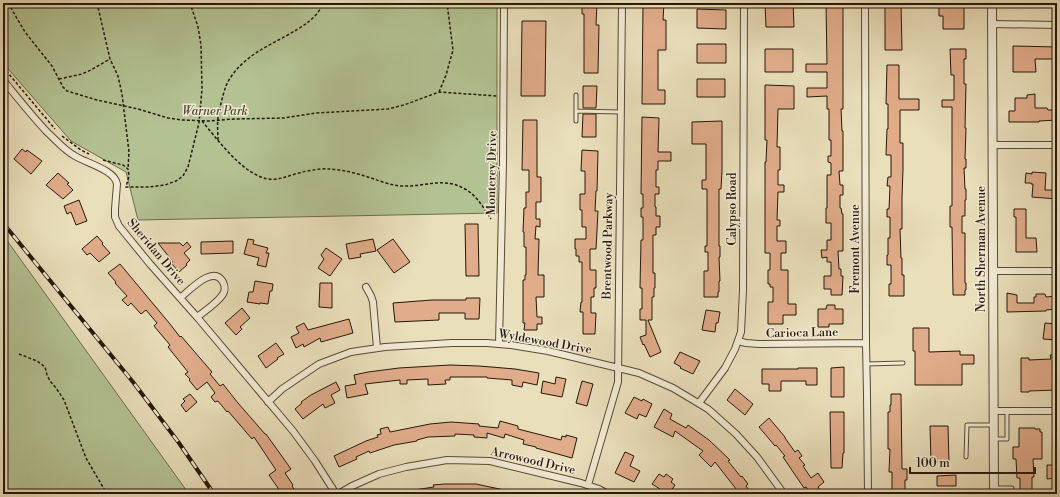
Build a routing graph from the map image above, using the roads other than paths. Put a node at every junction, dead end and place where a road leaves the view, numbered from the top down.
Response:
1 (504, 3) edge
2 (622, 3) edge
3 (744, 3) edge
4 (865, 3) edge
5 (992, 3) edge
6 (992, 24) junction
7 (1057, 25) edge
8 (3, 80) edge
9 (576, 95) dead end
10 (576, 111) junction
11 (620, 112) junction
12 (576, 121) dead end
13 (992, 145) junction
14 (1057, 145) edge
15 (993, 271) junction
16 (1057, 271) edge
17 (366, 288) dead end
18 (180, 298) junction
19 (197, 318) junction
20 (738, 341) junction
21 (866, 343) junction
22 (499, 344) junction
23 (377, 348) junction
24 (902, 363) dead end
25 (866, 364) junction
26 (618, 367) junction
27 (268, 402) junction
28 (698, 403) junction
29 (994, 411) junction
30 (1007, 411) junction
31 (1057, 411) edge
32 (994, 425) junction
33 (994, 439) junction
34 (966, 457) dead end
35 (588, 485) junction
36 (994, 491) edge
37 (337, 494) edge
38 (608, 494) edge
39 (784, 494) edge
40 (868, 494) edge
41 (1012, 494) edge

1 - 22 street, Monterey Drive
2 - 11 street, Brentwood Parkway
3 - 20 street, Calypso Road
4 - 21 street, Fremont Avenue
5 - 6 street, North Sherman Avenue
6 - 7 street
6 - 13 street, North Sherman Avenue
8 - 18 street, Sheridan Drive
9 - 10 lane
10 - 11 lane
10 - 12 lane
11 - 26 street, Brentwood Parkway
13 - 14 street
13 - 15 street, North Sherman Avenue
15 - 16 street
15 - 29 street, North Sherman Avenue
17 - 23 street
18 - 19 street, Sheridan Drive
18 - 19 street
19 - 27 street, Sheridan Drive
20 - 21 street, Carioca Lane
20 - 28 street, Calypso Road
21 - 25 street, Fremont Avenue
22 - 23 street, Wyldewood Drive
22 - 26 street, Wyldewood Drive
23 - 27 street, Wyldewood Drive
24 - 25 lane
25 - 40 street, Fremont Avenue
26 - 28 street, Wyldewood Drive
26 - 35 street, Brentwood Parkway
27 - 37 street, Sheridan Drive
28 - 39 street, Wyldewood Drive
29 - 30 street
29 - 32 street, North Sherman Avenue
30 - 31 street
30 - 33 lane
32 - 33 street, North Sherman Avenue
32 - 34 lane
33 - 36 street, North Sherman Avenue
35 - 37 street, Arrowood Drive
35 - 38 street, Arrowood Drive
36 - 41 lane

